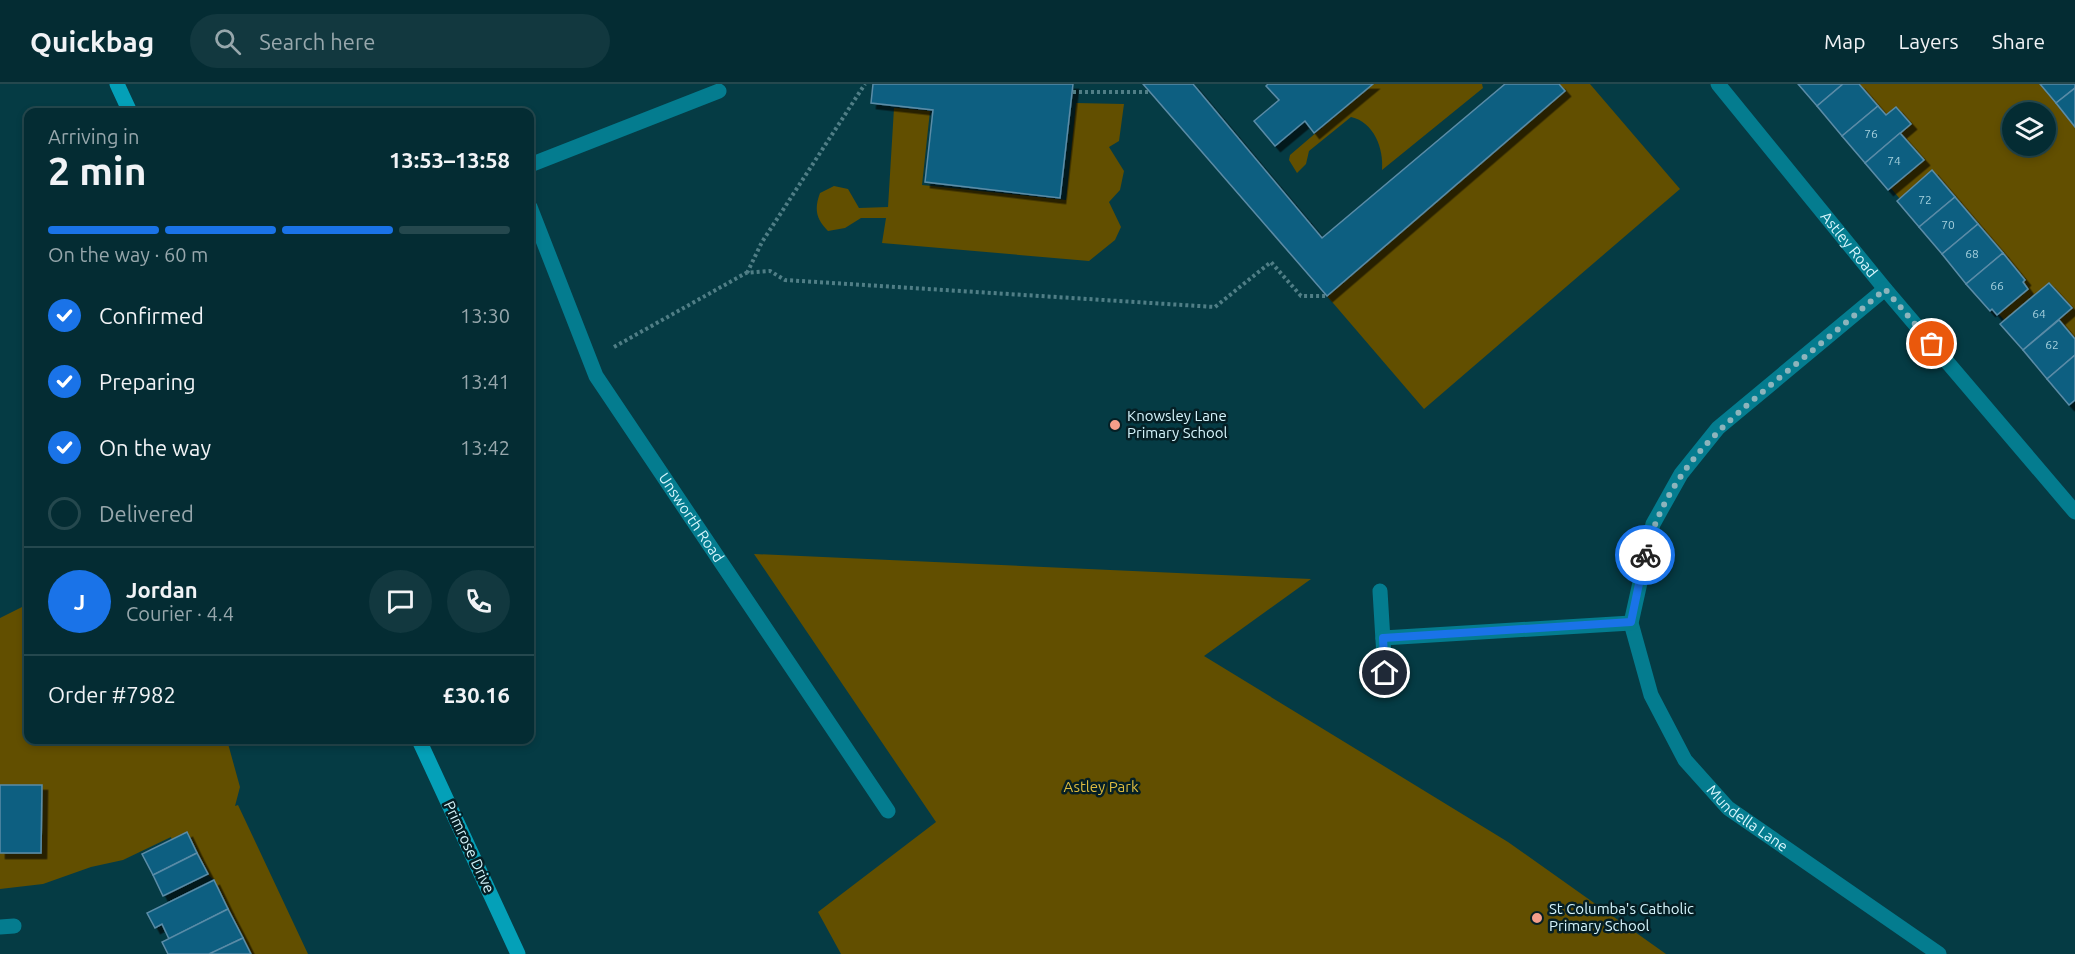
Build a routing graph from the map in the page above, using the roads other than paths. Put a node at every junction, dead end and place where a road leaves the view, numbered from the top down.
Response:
1 (117, 84) edge
2 (1718, 84) edge
3 (718, 91) dead end
4 (128, 108) edge
5 (534, 163) edge
6 (534, 217) edge
7 (1885, 289) junction
8 (2075, 512) edge
9 (1380, 591) dead end
10 (1631, 622) junction
11 (1383, 638) junction
12 (1385, 673) dead end
13 (421, 744) edge
14 (888, 811) dead end
15 (518, 954) edge
16 (1939, 954) edge

1 - 4 street
2 - 7 street, Astley Road
3 - 5 street
6 - 14 street, Unsworth Road
7 - 8 street, Astley Road
7 - 10 street, Mundella Lane
9 - 11 street
10 - 11 street
10 - 16 street, Mundella Lane
11 - 12 street
13 - 15 street, Primrose Drive

